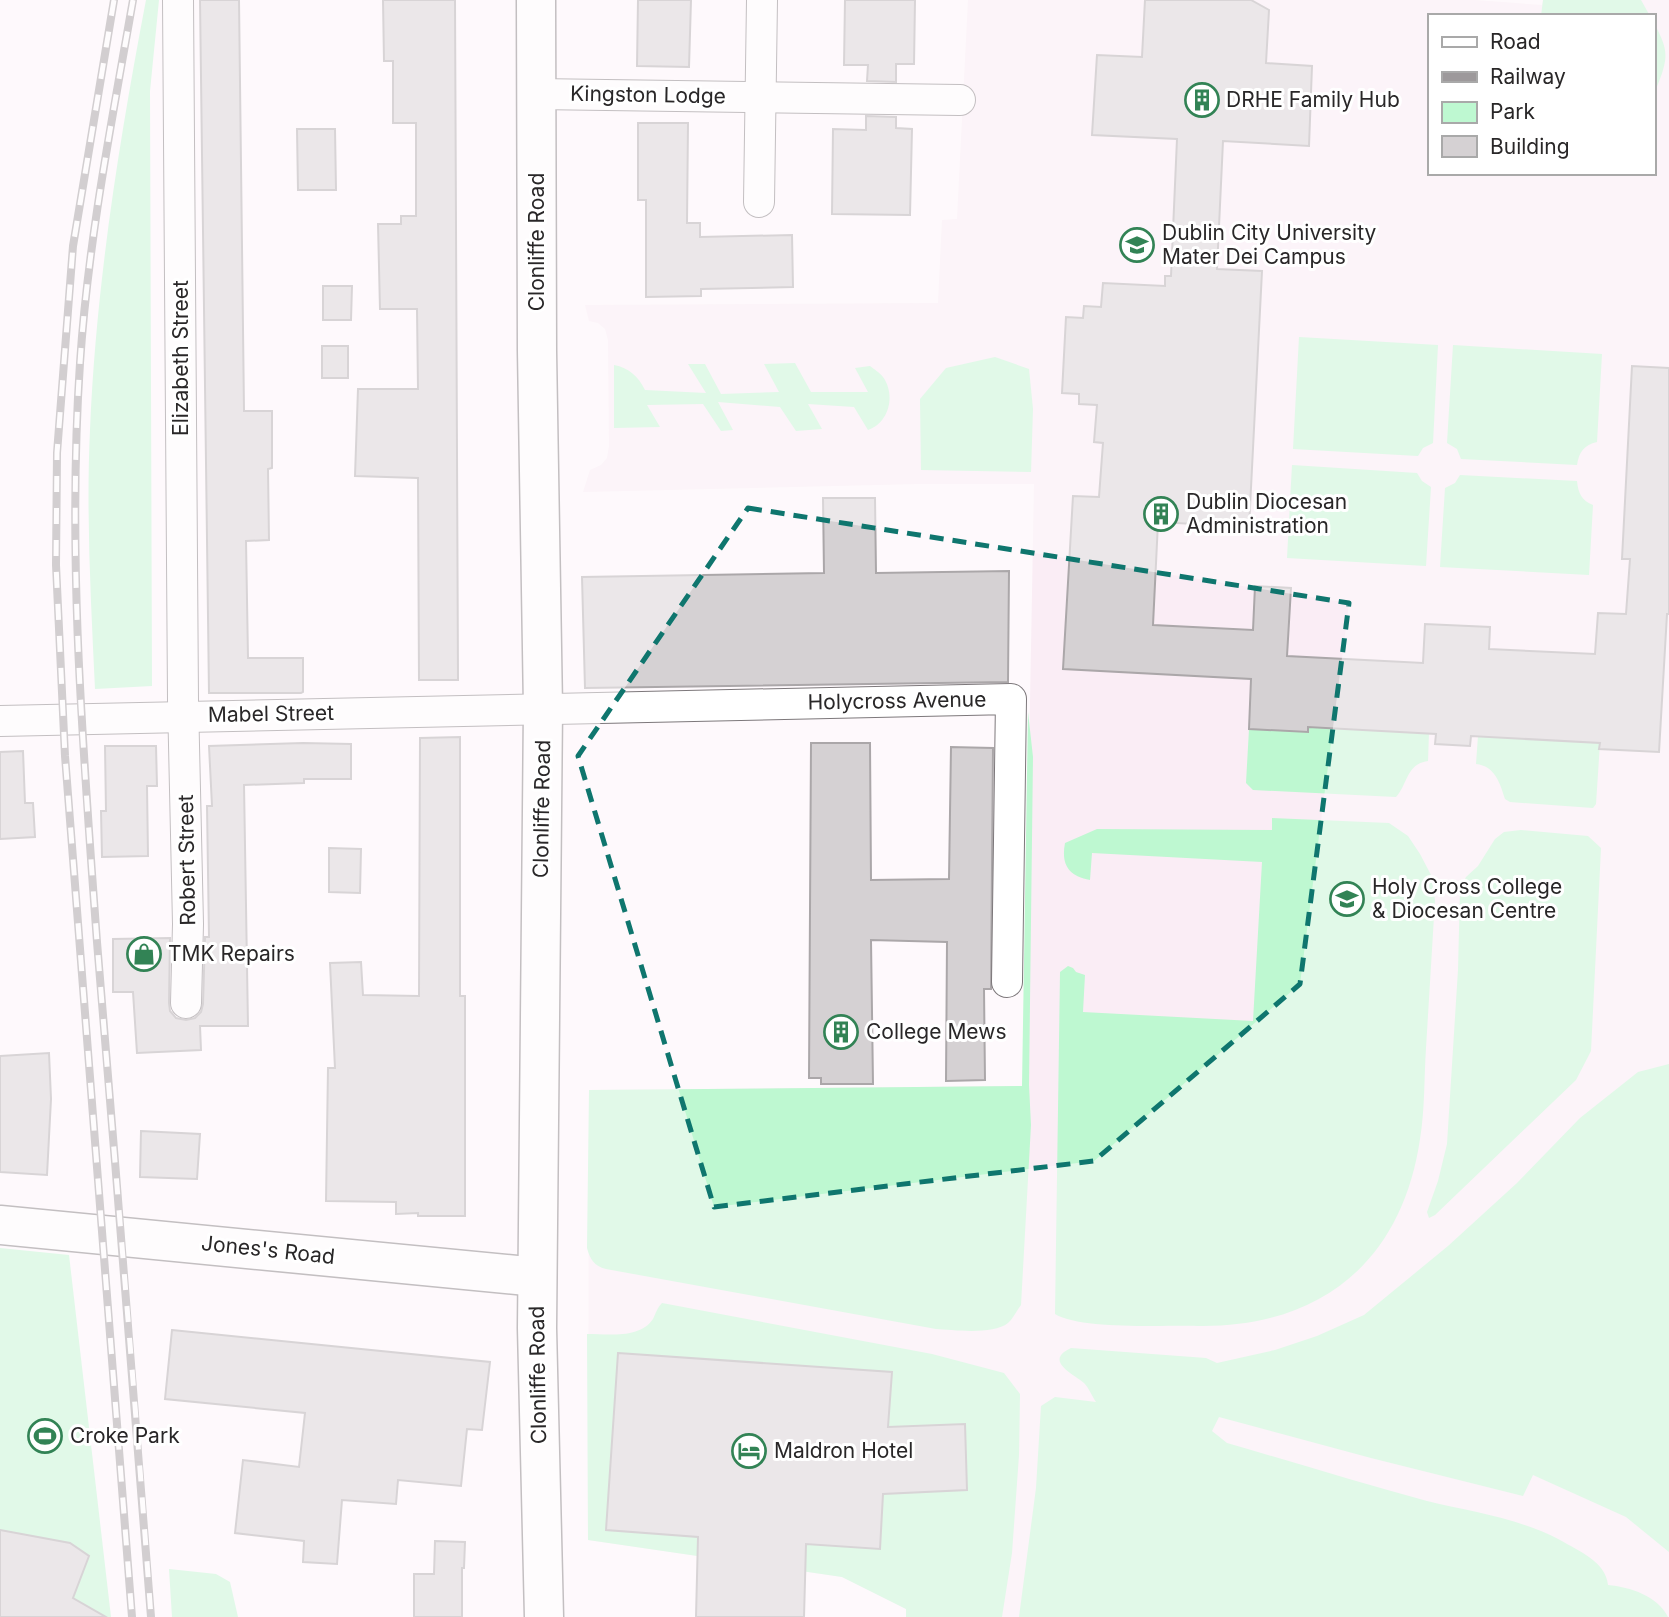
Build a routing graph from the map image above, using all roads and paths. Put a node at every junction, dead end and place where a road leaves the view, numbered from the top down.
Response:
1 (178, 0) edge
2 (536, 0) edge
3 (762, 0) edge
4 (536, 94) junction
5 (761, 97) junction
6 (960, 100) dead end
7 (759, 202) dead end
8 (543, 708) junction
9 (184, 717) junction
10 (0, 721) edge
11 (1007, 982) dead end
12 (186, 1003) dead end
13 (0, 1225) edge
14 (537, 1277) junction
15 (544, 1617) edge

1 - 9 street, Elizabeth Street
2 - 4 main road, Clonliffe Road
3 - 5 street
4 - 5 street, Kingston Lodge
4 - 8 main road, Clonliffe Road
5 - 6 street, Kingston Lodge
5 - 7 street
8 - 9 street, Mabel Street
8 - 11 street, Holycross Avenue
8 - 14 main road, Clonliffe Road
9 - 10 street, Mabel Street
9 - 12 street, Robert Street
13 - 14 main road, Jones's Road
14 - 15 main road, Clonliffe Road

